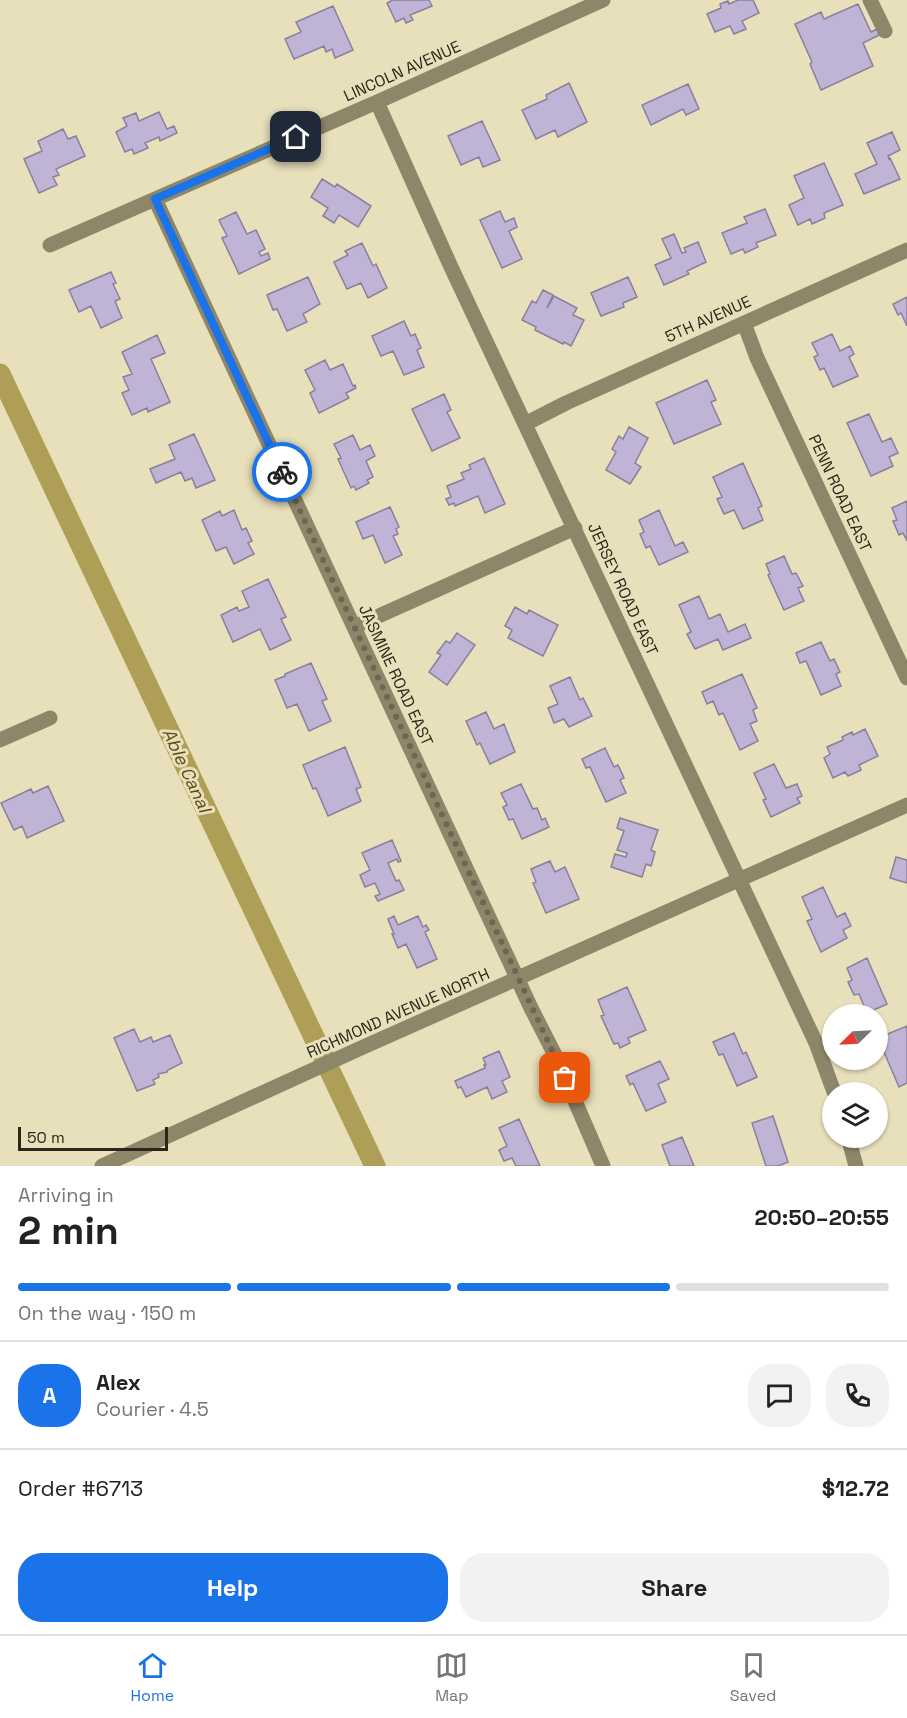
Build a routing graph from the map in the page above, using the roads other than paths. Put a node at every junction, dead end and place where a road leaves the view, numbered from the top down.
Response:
1 (603, 0) edge
2 (870, 0) edge
3 (885, 31) dead end
4 (377, 102) junction
5 (155, 199) junction
6 (50, 245) dead end
7 (907, 250) edge
8 (744, 323) junction
9 (525, 424) junction
10 (574, 528) junction
11 (354, 627) junction
12 (907, 678) edge
13 (50, 718) dead end
14 (0, 740) edge
15 (907, 805) edge
16 (738, 880) junction
17 (519, 979) junction
18 (830, 1082) edge
19 (851, 1148) edge
20 (102, 1166) edge
21 (603, 1166) edge
22 (856, 1166) edge

1 - 4 street, LINCOLN AVENUE
2 - 3 street
4 - 5 street, LINCOLN AVENUE
4 - 9 street, JERSEY ROAD EAST
5 - 6 street, LINCOLN AVENUE
5 - 11 street, JASMINE ROAD EAST
7 - 8 street, 5TH AVENUE
8 - 9 street, 5TH AVENUE
8 - 12 street, PENN ROAD EAST
9 - 10 street, JERSEY ROAD EAST
10 - 11 street
10 - 16 street, JERSEY ROAD EAST
11 - 17 street, JASMINE ROAD EAST
13 - 14 street
15 - 16 street, RICHMOND AVENUE NORTH
16 - 17 street, RICHMOND AVENUE NORTH
16 - 18 street, JERSEY ROAD EAST
17 - 20 street, RICHMOND AVENUE NORTH
17 - 21 street, JASMINE ROAD EAST
19 - 22 street

